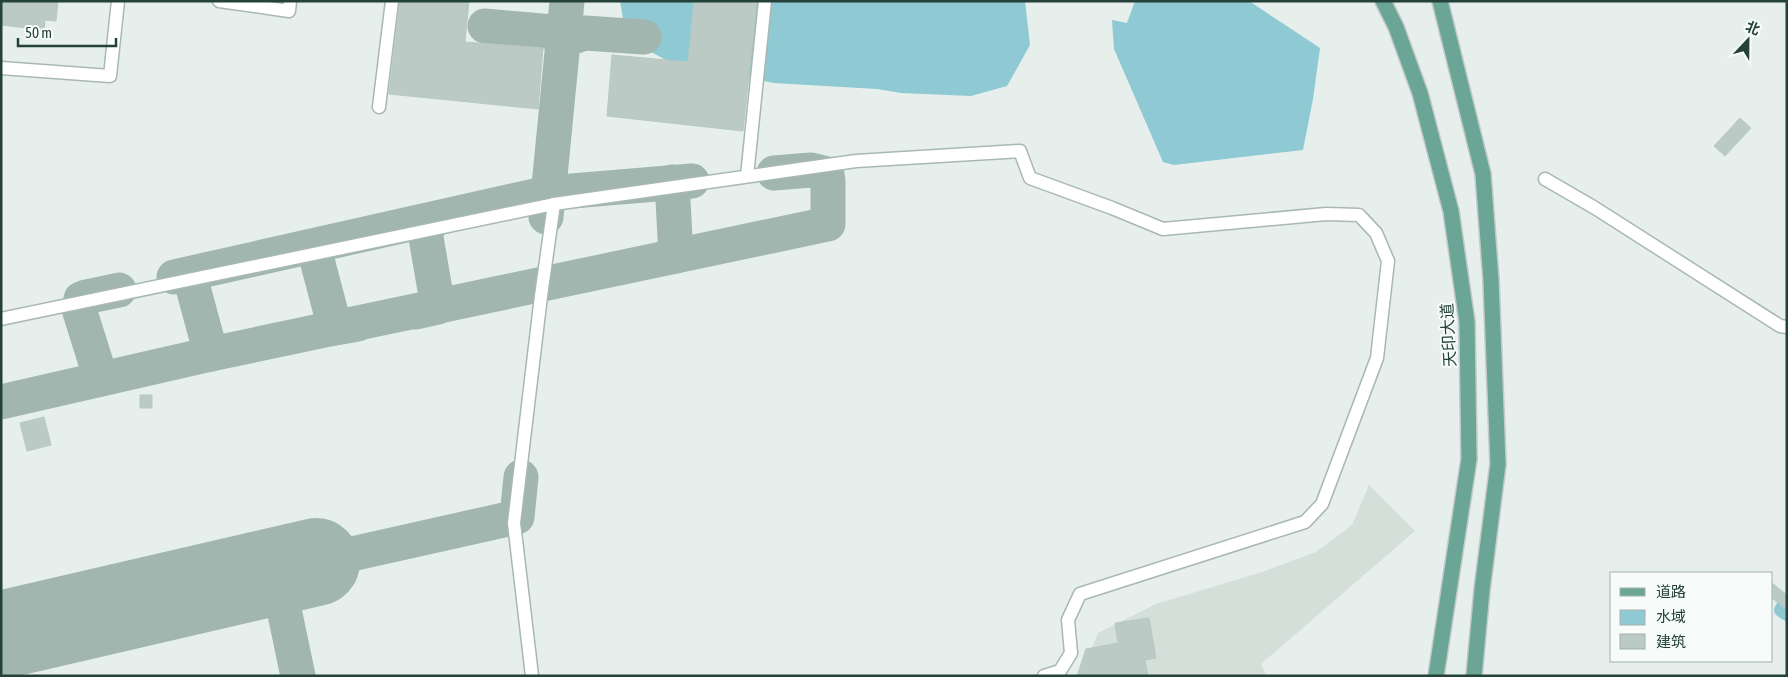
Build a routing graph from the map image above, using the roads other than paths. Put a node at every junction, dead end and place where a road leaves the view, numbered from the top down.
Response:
1 (118, 1) edge
2 (219, 1) edge
3 (290, 1) edge
4 (392, 1) edge
5 (765, 1) edge
6 (1383, 1) edge
7 (1440, 1) edge
8 (1, 68) edge
9 (379, 107) dead end
10 (747, 176) junction
11 (1545, 179) dead end
12 (554, 204) junction
13 (1, 319) edge
14 (1787, 327) edge
15 (532, 676) edge
16 (1044, 676) edge
17 (1436, 676) edge
18 (1474, 676) edge

1 - 8 lane
2 - 3 lane
4 - 9 lane
5 - 10 lane
6 - 17 main road, 天印大道
7 - 18 main road
10 - 12 lane
10 - 16 lane
11 - 14 lane
12 - 13 lane
12 - 15 lane

